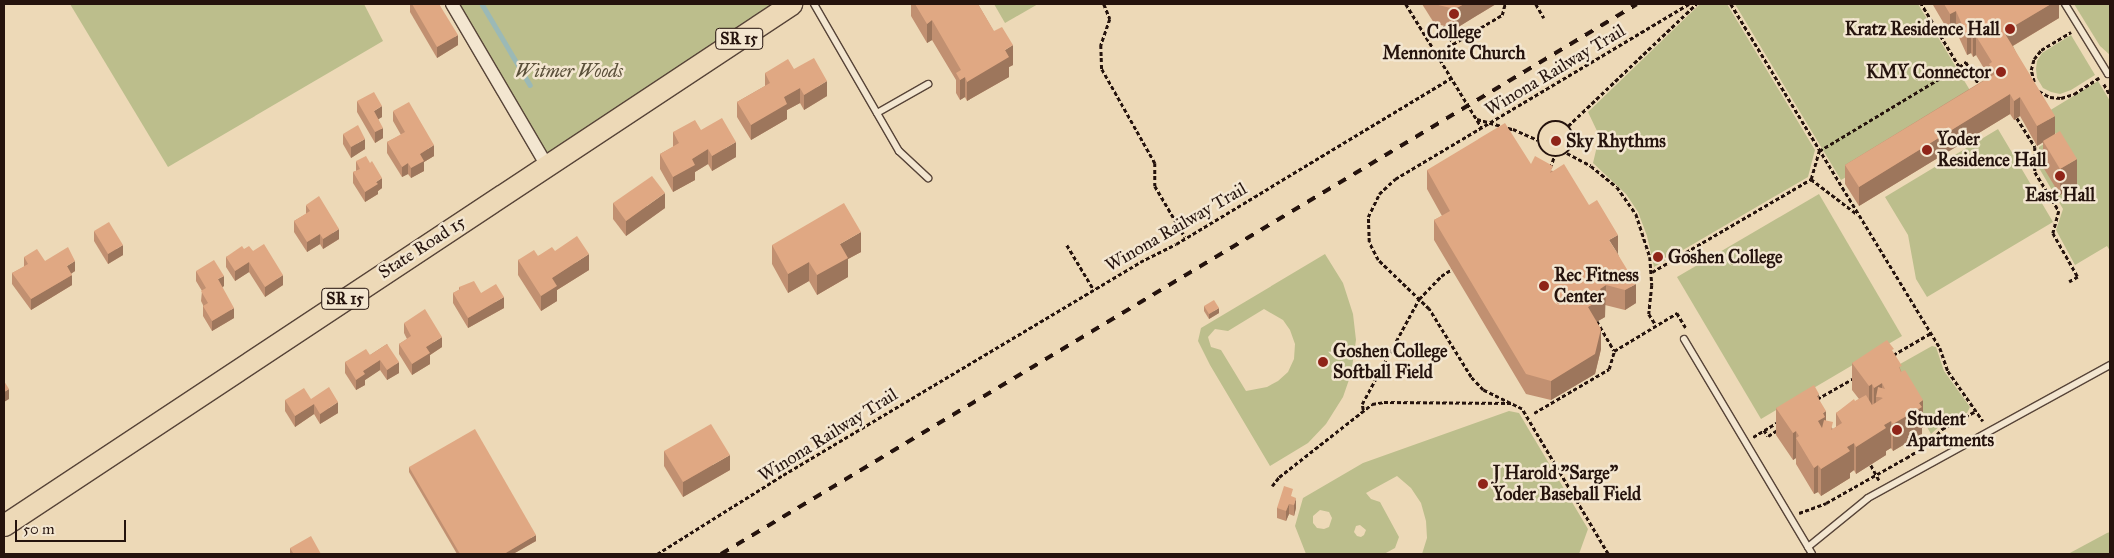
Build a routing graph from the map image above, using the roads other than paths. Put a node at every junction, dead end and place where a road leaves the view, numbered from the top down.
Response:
1 (452, 4) edge
2 (791, 4) edge
3 (814, 4) edge
4 (2066, 4) edge
5 (2110, 73) edge
6 (928, 84) dead end
7 (877, 113) junction
8 (547, 166) junction
9 (928, 178) dead end
10 (1684, 339) dead end
11 (2110, 365) edge
12 (4, 525) edge
13 (1808, 547) junction
14 (1812, 554) edge

1 - 8 street
2 - 8 main road, State Road 15 / SR 15
3 - 7 lane
4 - 5 lane
6 - 7 lane
7 - 9 lane
8 - 12 main road, State Road 15 / SR 15
10 - 13 lane
11 - 13 lane
13 - 14 lane

